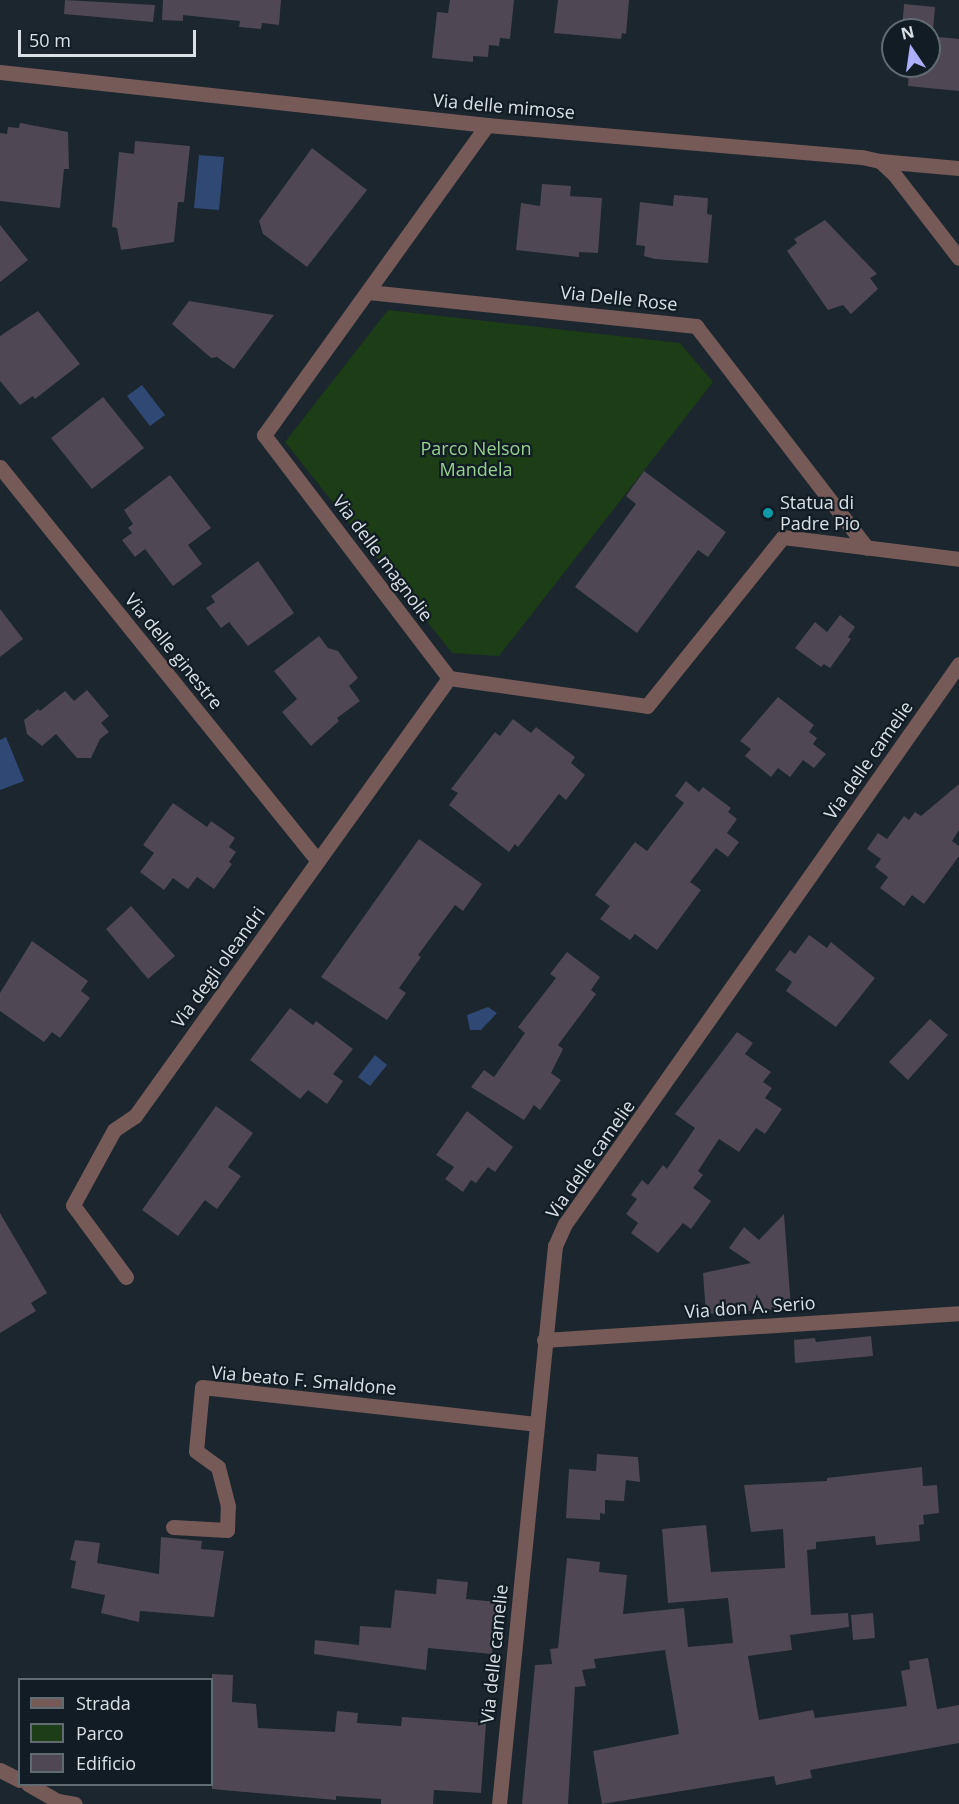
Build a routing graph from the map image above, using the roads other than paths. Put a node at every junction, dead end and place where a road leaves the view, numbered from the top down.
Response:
1 (0, 72) edge
2 (487, 125) junction
3 (880, 161) junction
4 (959, 168) edge
5 (959, 258) edge
6 (368, 292) junction
7 (0, 467) edge
8 (867, 548) junction
9 (959, 559) edge
10 (959, 664) edge
11 (448, 678) junction
12 (318, 861) junction
13 (126, 1277) dead end
14 (959, 1313) edge
15 (544, 1340) junction
16 (536, 1425) junction
17 (173, 1527) dead end
18 (0, 1770) edge
19 (18, 1779) edge
20 (30, 1786) edge
21 (75, 1804) edge
22 (499, 1804) edge

1 - 2 street, Via delle mimose
2 - 3 street, Via delle mimose
2 - 6 street, Via delle magnolie
3 - 4 street, Via delle mimose
3 - 5 street
6 - 8 street, Via Delle Rose
6 - 11 street, Via delle magnolie
7 - 12 street, Via delle ginestre
8 - 9 street
8 - 11 street
10 - 15 street, Via delle camelie
11 - 12 street, Via degli oleandri
12 - 13 street, Via degli oleandri
14 - 15 street, Via don A. Serio
15 - 16 street, Via delle camelie
16 - 17 street, Via beato F. Smaldone
16 - 22 street, Via delle camelie
18 - 19 street
20 - 21 street

